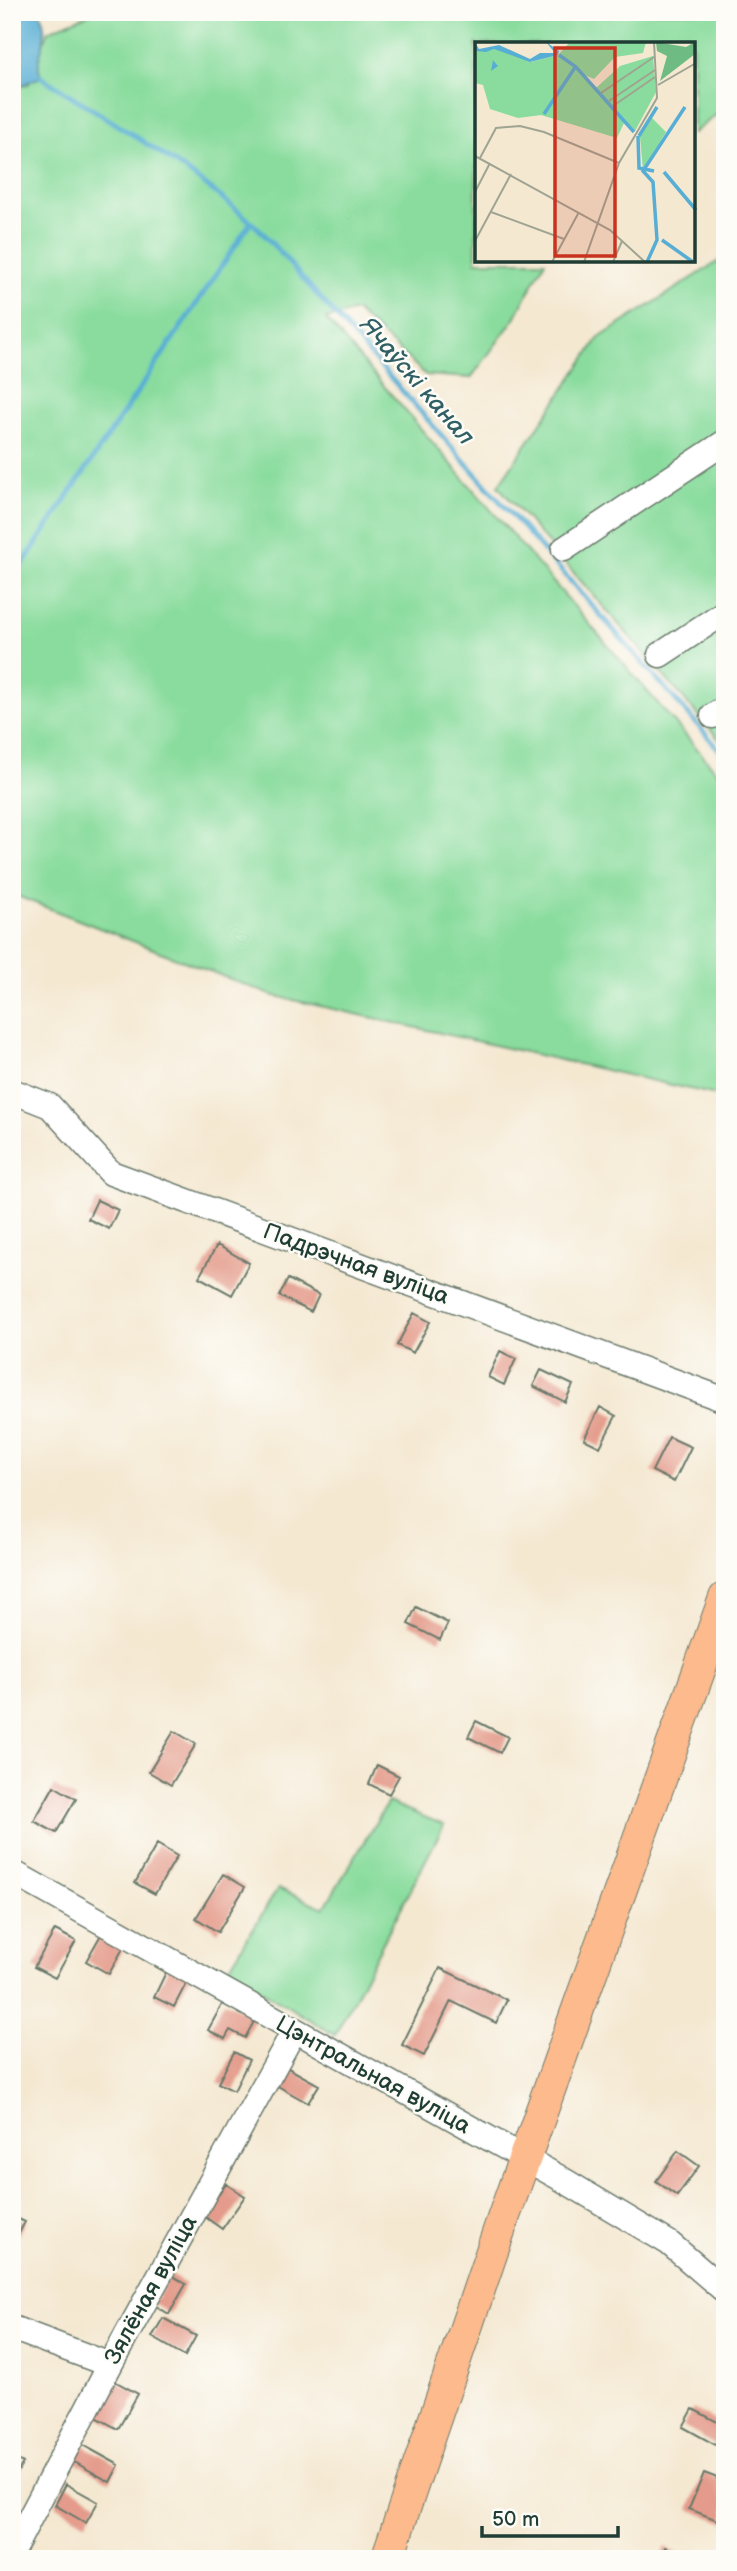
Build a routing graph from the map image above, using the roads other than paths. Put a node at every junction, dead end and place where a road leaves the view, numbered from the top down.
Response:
1 (725, 442) edge
2 (564, 549) dead end
3 (725, 612) edge
4 (660, 655) dead end
5 (12, 1091) edge
6 (725, 1400) edge
7 (725, 1598) edge
8 (12, 1872) edge
9 (294, 2031) junction
10 (526, 2160) junction
11 (725, 2291) edge
12 (12, 2328) edge
13 (110, 2365) junction
14 (12, 2552) edge
15 (387, 2559) edge

1 - 2 street
3 - 4 street
5 - 6 street, Падрэчная вуліца
7 - 10 main road
8 - 9 street, Цэнтральная вуліца
9 - 10 street, Цэнтральная вуліца
9 - 13 street, Зялёная вуліца
10 - 11 street, Цэнтральная вуліца
10 - 15 main road
12 - 13 street
13 - 14 street, Зялёная вуліца

